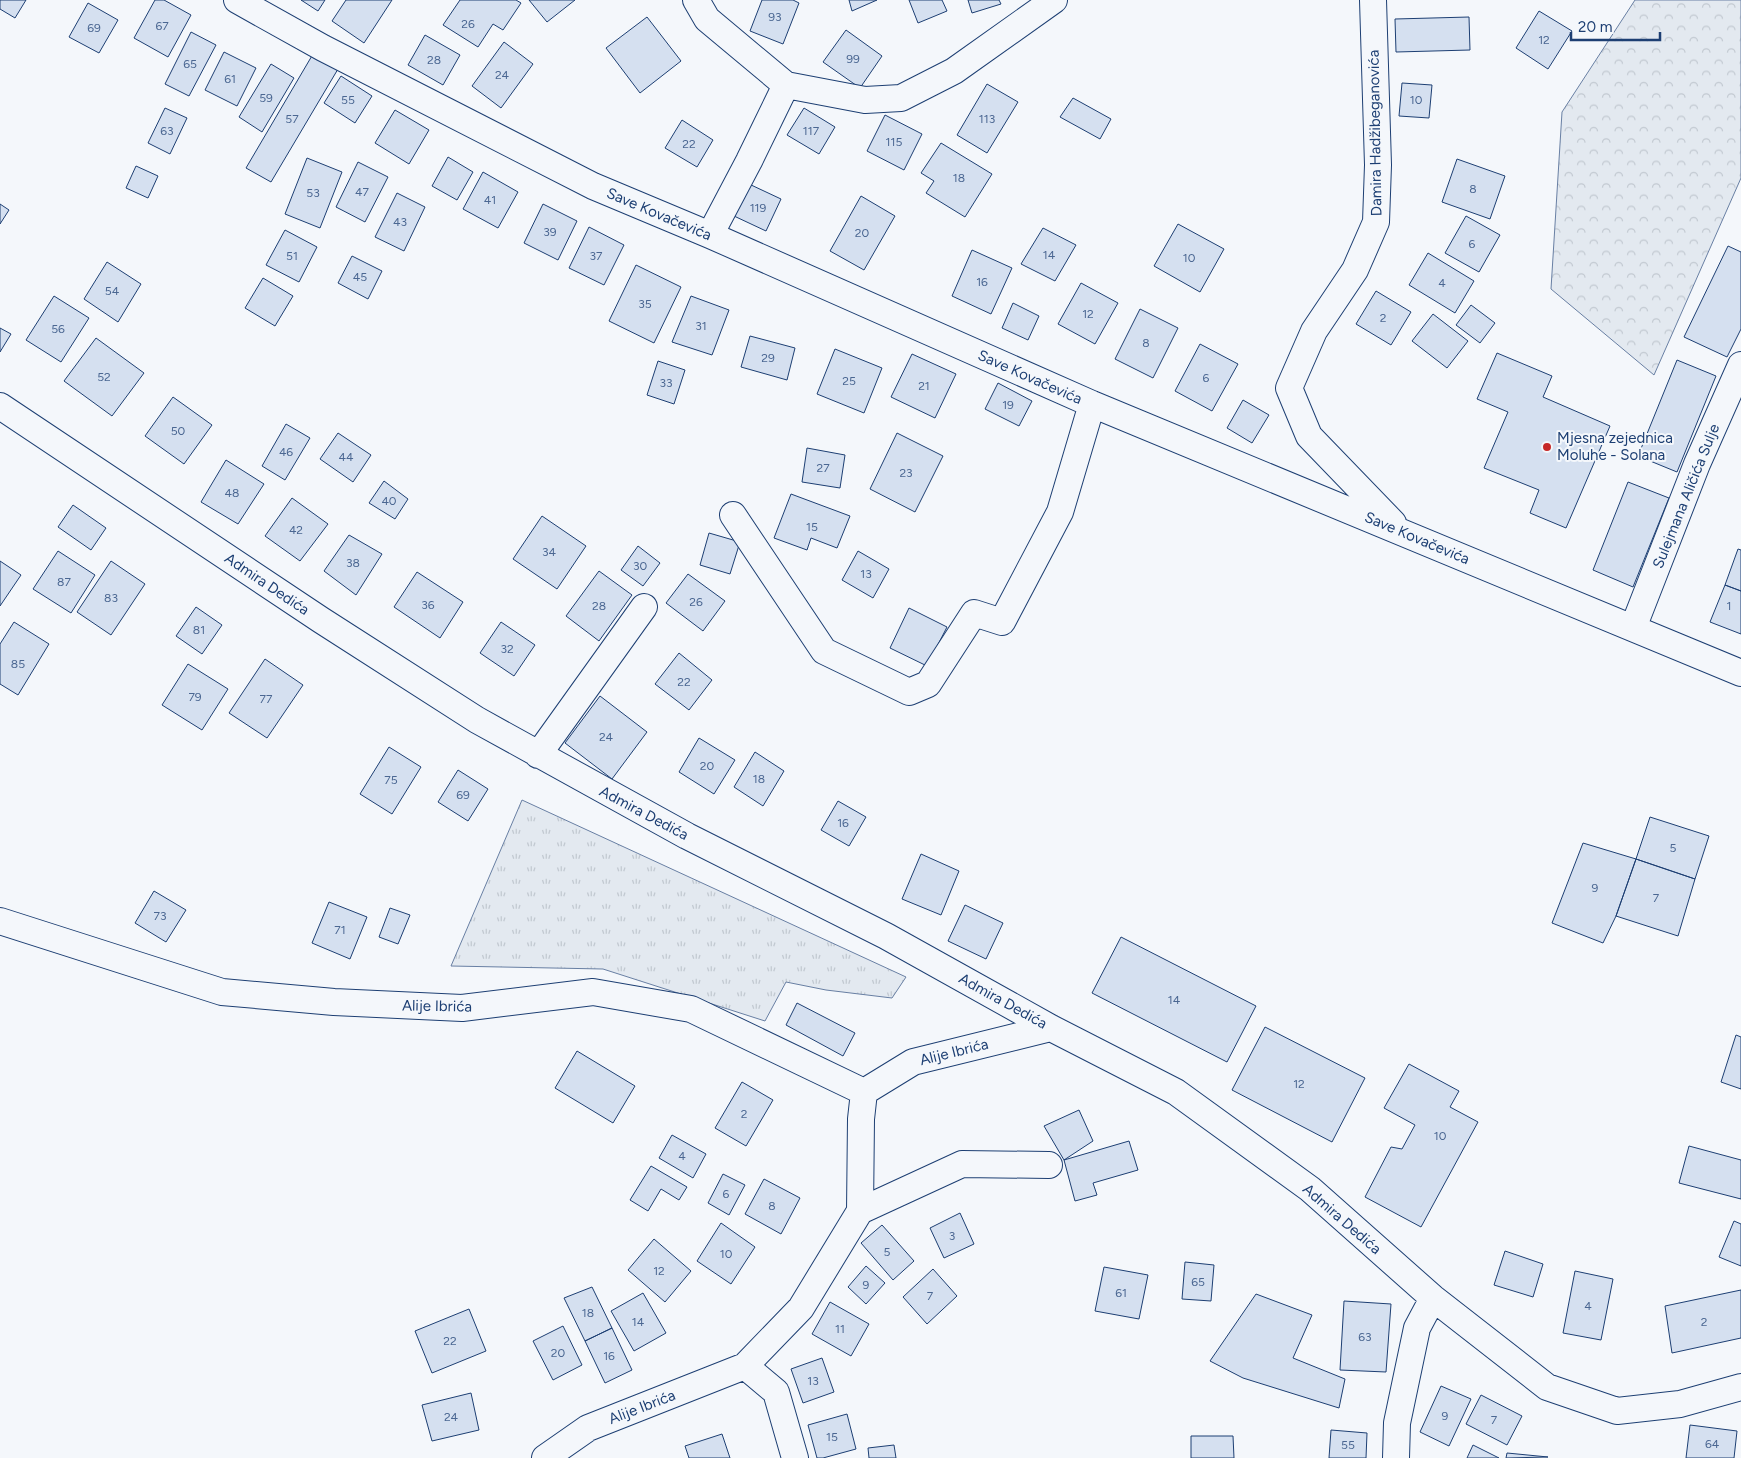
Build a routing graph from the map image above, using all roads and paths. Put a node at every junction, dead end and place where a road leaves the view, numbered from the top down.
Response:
1 (237, 0) edge
2 (696, 0) edge
3 (1054, 0) edge
4 (1372, 0) edge
5 (786, 85) junction
6 (710, 235) junction
7 (1741, 365) edge
8 (1092, 404) junction
9 (0, 406) edge
10 (733, 514) dead end
11 (1402, 532) junction
12 (644, 607) dead end
13 (1633, 628) junction
14 (1741, 673) edge
15 (538, 755) junction
16 (0, 921) edge
17 (1051, 1028) junction
18 (864, 1092) junction
19 (1049, 1165) dead end
20 (860, 1211) junction
21 (1433, 1298) junction
22 (745, 1366) junction
23 (1741, 1387) edge
24 (544, 1458) edge
25 (795, 1458) edge
26 (1396, 1458) edge

1 - 6 street, Save Kovačevića
2 - 5 street
3 - 5 street
4 - 11 street, Damira Hadžibeganovića
5 - 6 street
6 - 8 street, Save Kovačevića
7 - 13 street, Sulejmana Aličića Sulje
8 - 10 street, Save Kovačevića
8 - 11 street, Save Kovačevića
9 - 15 street, Admira Dedića
11 - 13 street, Save Kovačevića
12 - 15 street
13 - 14 street, Save Kovačevića
15 - 17 street, Admira Dedića
16 - 18 street, Alije Ibrića
17 - 18 street, Alije Ibrića
17 - 21 street, Admira Dedića
18 - 20 street
19 - 20 street
20 - 22 street, Alije Ibrića
21 - 23 street, Admira Dedića
21 - 26 street
22 - 24 street, Alije Ibrića
22 - 25 street

